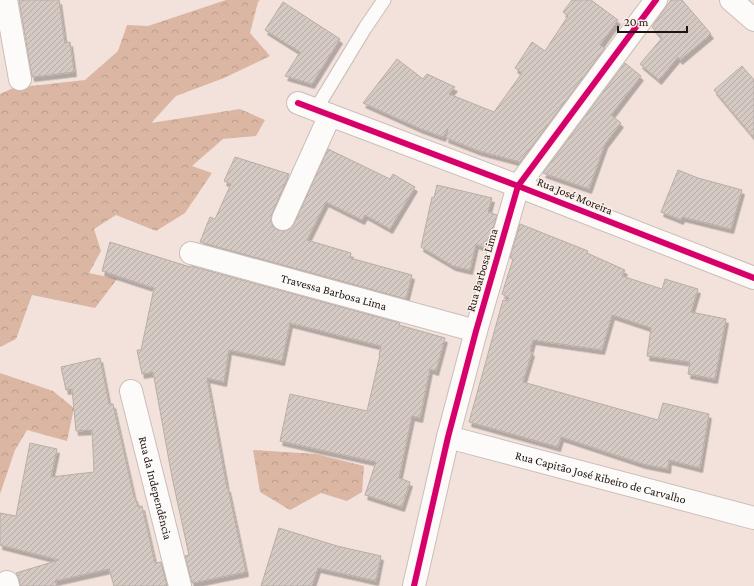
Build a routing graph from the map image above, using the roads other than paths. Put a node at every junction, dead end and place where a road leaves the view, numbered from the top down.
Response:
1 (6, 0) edge
2 (384, 0) edge
3 (656, 0) edge
4 (731, 0) edge
5 (754, 20) edge
6 (20, 79) dead end
7 (314, 109) junction
8 (518, 186) junction
9 (283, 219) road end
10 (191, 254) dead end
11 (754, 278) edge
12 (476, 331) junction
13 (131, 391) dead end
14 (448, 437) junction
15 (754, 518) edge
16 (180, 586) edge
17 (414, 586) edge

1 - 6 street
2 - 7 lane
3 - 8 street, Rua Barbosa Lima
4 - 5 street
7 - 8 street, Rua José Moreira
7 - 9 street
8 - 11 street, Rua José Moreira
8 - 12 street, Rua Barbosa Lima
10 - 12 street, Travessa Barbosa Lima
12 - 14 street, Rua Barbosa Lima
13 - 16 street, Rua da Independência
14 - 15 street, Rua Capitão José Ribeiro de Carvalho
14 - 17 street, Rua Barbosa Lima

